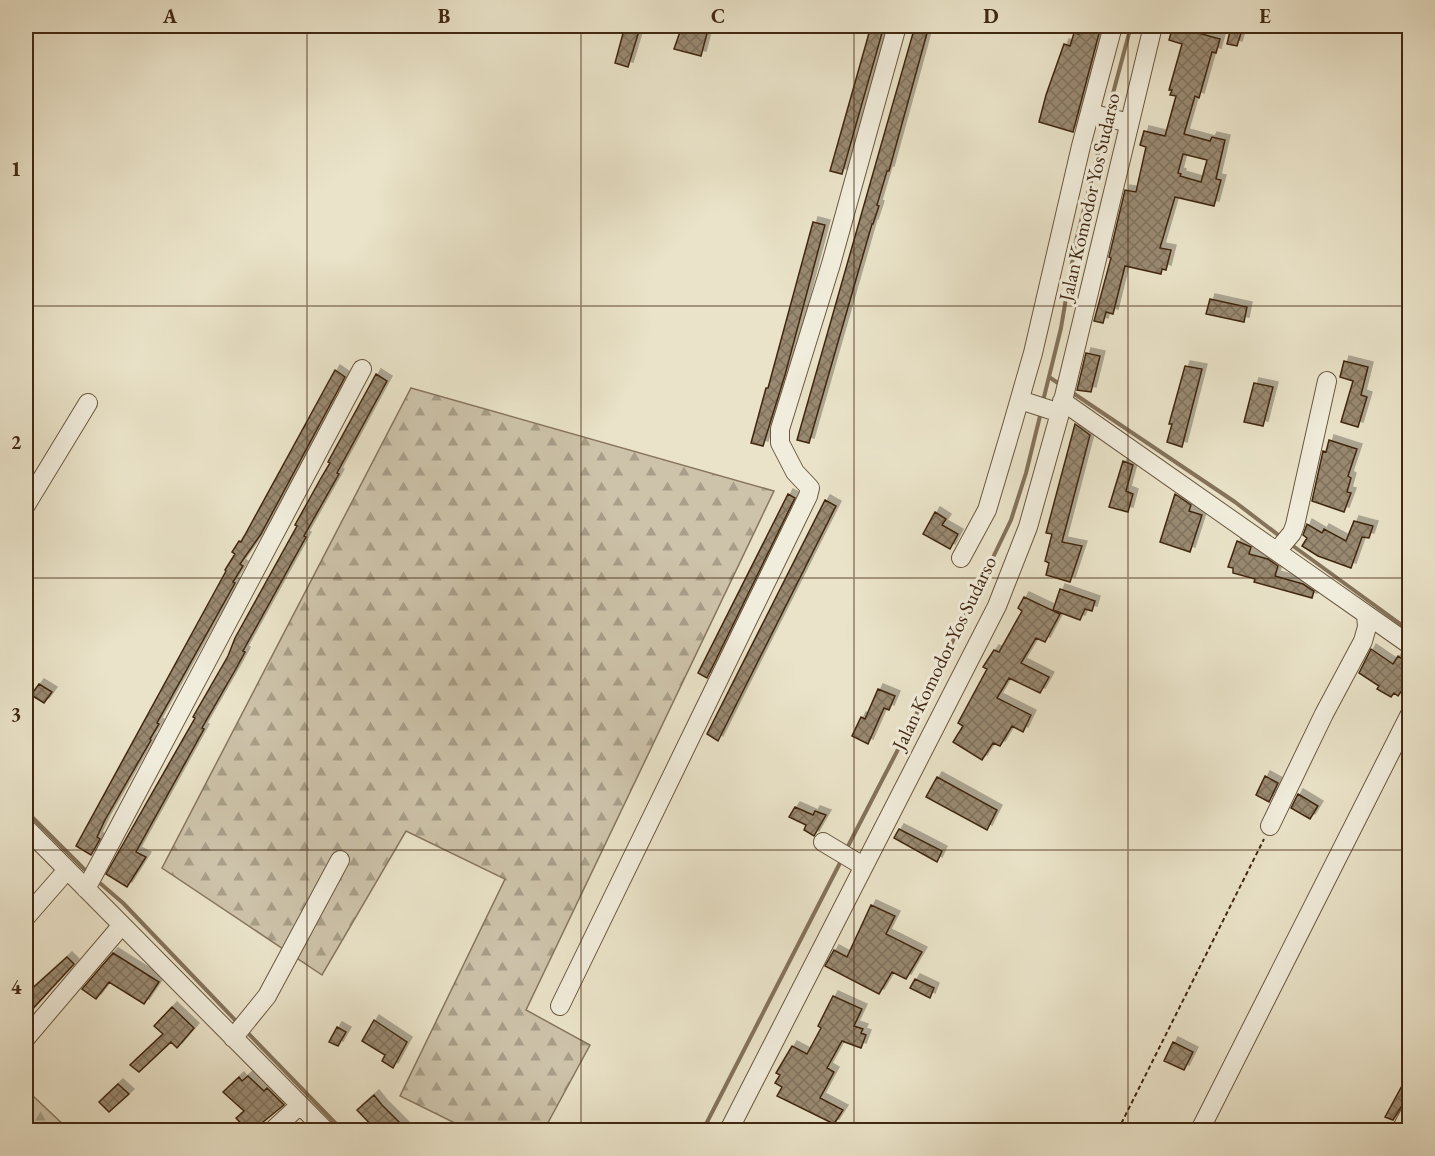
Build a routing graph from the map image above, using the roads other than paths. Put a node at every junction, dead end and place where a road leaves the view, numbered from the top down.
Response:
1 (897, 26) edge
2 (1113, 26) edge
3 (1153, 26) edge
4 (1092, 113) junction
5 (1121, 121) junction
6 (362, 369) dead end
7 (1327, 381) dead end
8 (1061, 399) junction
9 (1024, 401) junction
10 (88, 403) dead end
11 (26, 505) edge
12 (1283, 544) junction
13 (961, 558) dead end
14 (1366, 614) junction
15 (1408, 639) edge
16 (1410, 714) edge
17 (1270, 826) road end
18 (26, 828) edge
19 (340, 860) dead end
20 (67, 870) junction
21 (86, 889) junction
22 (26, 917) edge
23 (122, 925) junction
24 (560, 1006) dead end
25 (239, 1030) junction
26 (26, 1038) edge
27 (300, 1105) junction
28 (1410, 1113) edge
29 (273, 1131) edge
30 (325, 1131) edge
31 (729, 1131) edge
32 (1200, 1131) edge
33 (1401, 1131) edge

1 - 24 street
2 - 4 street
3 - 5 street, Jalan Komodor Yos Sudarso
4 - 5 street
4 - 9 street
5 - 8 street, Jalan Komodor Yos Sudarso
6 - 21 street
7 - 12 street
8 - 9 street
8 - 12 street
8 - 31 street, Jalan Komodor Yos Sudarso
9 - 13 street
10 - 11 street
12 - 14 street
14 - 15 street
14 - 17 street
16 - 32 street
18 - 20 street
19 - 25 street
20 - 21 street
20 - 22 street
21 - 23 street
23 - 25 street
23 - 26 street
25 - 27 street
27 - 29 street
27 - 30 street
28 - 33 street

